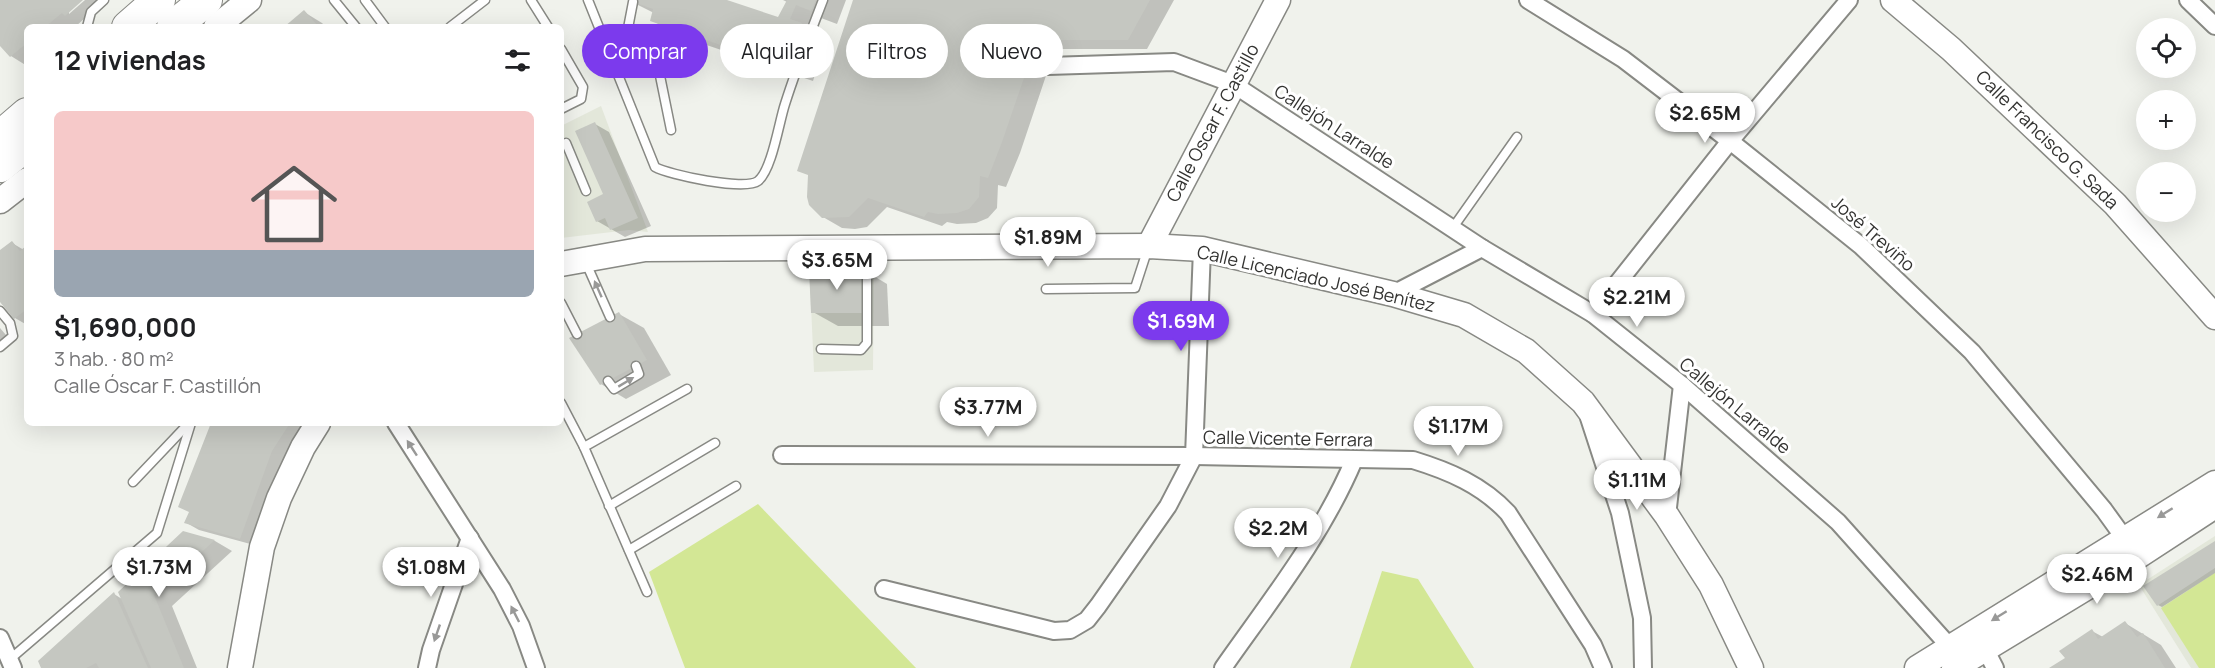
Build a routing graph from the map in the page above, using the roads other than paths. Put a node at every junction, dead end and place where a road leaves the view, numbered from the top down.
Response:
1 (104, 0) edge
2 (159, 0) edge
3 (206, 0) edge
4 (249, 0) edge
5 (334, 0) edge
6 (365, 0) edge
7 (485, 0) edge
8 (531, 0) edge
9 (588, 0) edge
10 (823, 0) edge
11 (1278, 0) edge
12 (1528, 0) edge
13 (1849, 0) edge
14 (1893, 0) edge
15 (2188, 0) edge
16 (633, 2) dead end
17 (88, 24) edge
18 (131, 24) edge
19 (177, 24) edge
20 (220, 24) edge
21 (354, 24) edge
22 (383, 24) edge
23 (454, 24) edge
24 (546, 24) edge
25 (629, 24) edge
26 (2215, 26) edge
27 (564, 54) edge
28 (1063, 66) edge
29 (660, 78) edge
30 (1233, 84) junction
31 (564, 108) edge
32 (14, 129) edge
33 (671, 130) dead end
34 (1517, 137) dead end
35 (1730, 141) junction
36 (564, 144) edge
37 (0, 166) edge
38 (24, 182) edge
39 (586, 191) dead end
40 (0, 201) edge
41 (1452, 229) junction
42 (1149, 246) junction
43 (867, 248) junction
44 (1482, 248) junction
45 (1202, 249) junction
46 (585, 260) junction
47 (564, 264) edge
48 (1046, 289) dead end
49 (1393, 294) junction
50 (564, 309) edge
51 (0, 311) edge
52 (1593, 314) junction
53 (610, 317) dead end
54 (2215, 317) edge
55 (577, 334) dead end
56 (0, 347) edge
57 (821, 348) dead end
58 (636, 366) dead end
59 (608, 381) dead end
60 (1682, 385) junction
61 (687, 389) dead end
62 (1583, 402) junction
63 (564, 409) edge
64 (187, 426) edge
65 (189, 426) edge
66 (316, 426) edge
67 (398, 426) edge
68 (715, 443) dead end
69 (584, 447) junction
70 (782, 455) dead end
71 (1194, 456) junction
72 (1354, 460) junction
73 (133, 482) dead end
74 (2215, 483) edge
75 (736, 486) dead end
76 (609, 506) junction
77 (2215, 506) edge
78 (1667, 516) junction
79 (470, 538) junction
80 (2131, 548) junction
81 (629, 550) junction
82 (884, 589) dead end
83 (647, 592) dead end
84 (0, 638) edge
85 (1985, 649) edge
86 (1955, 660) edge
87 (11, 664) edge
88 (240, 668) edge
89 (427, 668) edge
90 (536, 668) edge
91 (1222, 668) edge
92 (1603, 668) edge
93 (1642, 668) edge
94 (1751, 668) edge
95 (1917, 668) edge

1 - 17 lane
2 - 18 highway
3 - 19 highway
4 - 20 street
5 - 21 lane
6 - 22 lane
7 - 23 lane
8 - 24 lane
9 - 10 lane
11 - 30 street, Calle Oscar F. Castillo
12 - 35 street, José Treviño
13 - 35 street
14 - 54 street, Calle Francisco G. Sada
15 - 26 street
16 - 25 lane
27 - 31 lane
28 - 30 street, Callejón Larralde
29 - 33 lane
30 - 41 street, Callejón Larralde
30 - 42 street, Calle Oscar F. Castillo
32 - 37 highway
34 - 41 lane
35 - 52 street
35 - 80 street, José Treviño
36 - 39 lane
38 - 40 street
41 - 44 street, Callejón Larralde
42 - 43 street, Calle Licenciado José Benítez
42 - 45 street, Calle Licenciado José Benítez
42 - 48 lane
43 - 46 street, Calle Licenciado José Benítez
43 - 57 lane
44 - 49 street
44 - 52 street, Callejón Larralde
45 - 49 street, Calle Licenciado José Benítez
45 - 71 street
46 - 47 street, Calle Licenciado José Benítez
53 -> 46 lane
49 - 62 street, Calle Licenciado José Benítez
50 - 55 lane
51 - 56 lane
52 - 60 street, Callejón Larralde
59 -> 58 lane
60 - 78 street
60 - 86 street, Callejón Larralde
61 - 69 lane
62 - 78 street, Calle Licenciado José Benítez
62 - 93 street
63 - 69 lane
64 - 73 lane
65 - 87 lane
66 - 88 street
79 -> 67 street
68 - 76 lane
69 - 76 lane
70 - 71 street, Calle Vicente Ferrara
71 - 72 street, Calle Vicente Ferrara
71 - 82 street
72 - 91 street
72 - 92 street, Calle Vicente Ferrara
74 -> 80 street
75 - 81 lane
76 - 81 lane
77 - 80 street
78 - 94 street, Calle Licenciado José Benítez
79 -> 89 street
90 -> 79 street
80 - 85 street
81 - 83 lane
84 - 87 street
85 - 86 street
86 - 95 street

